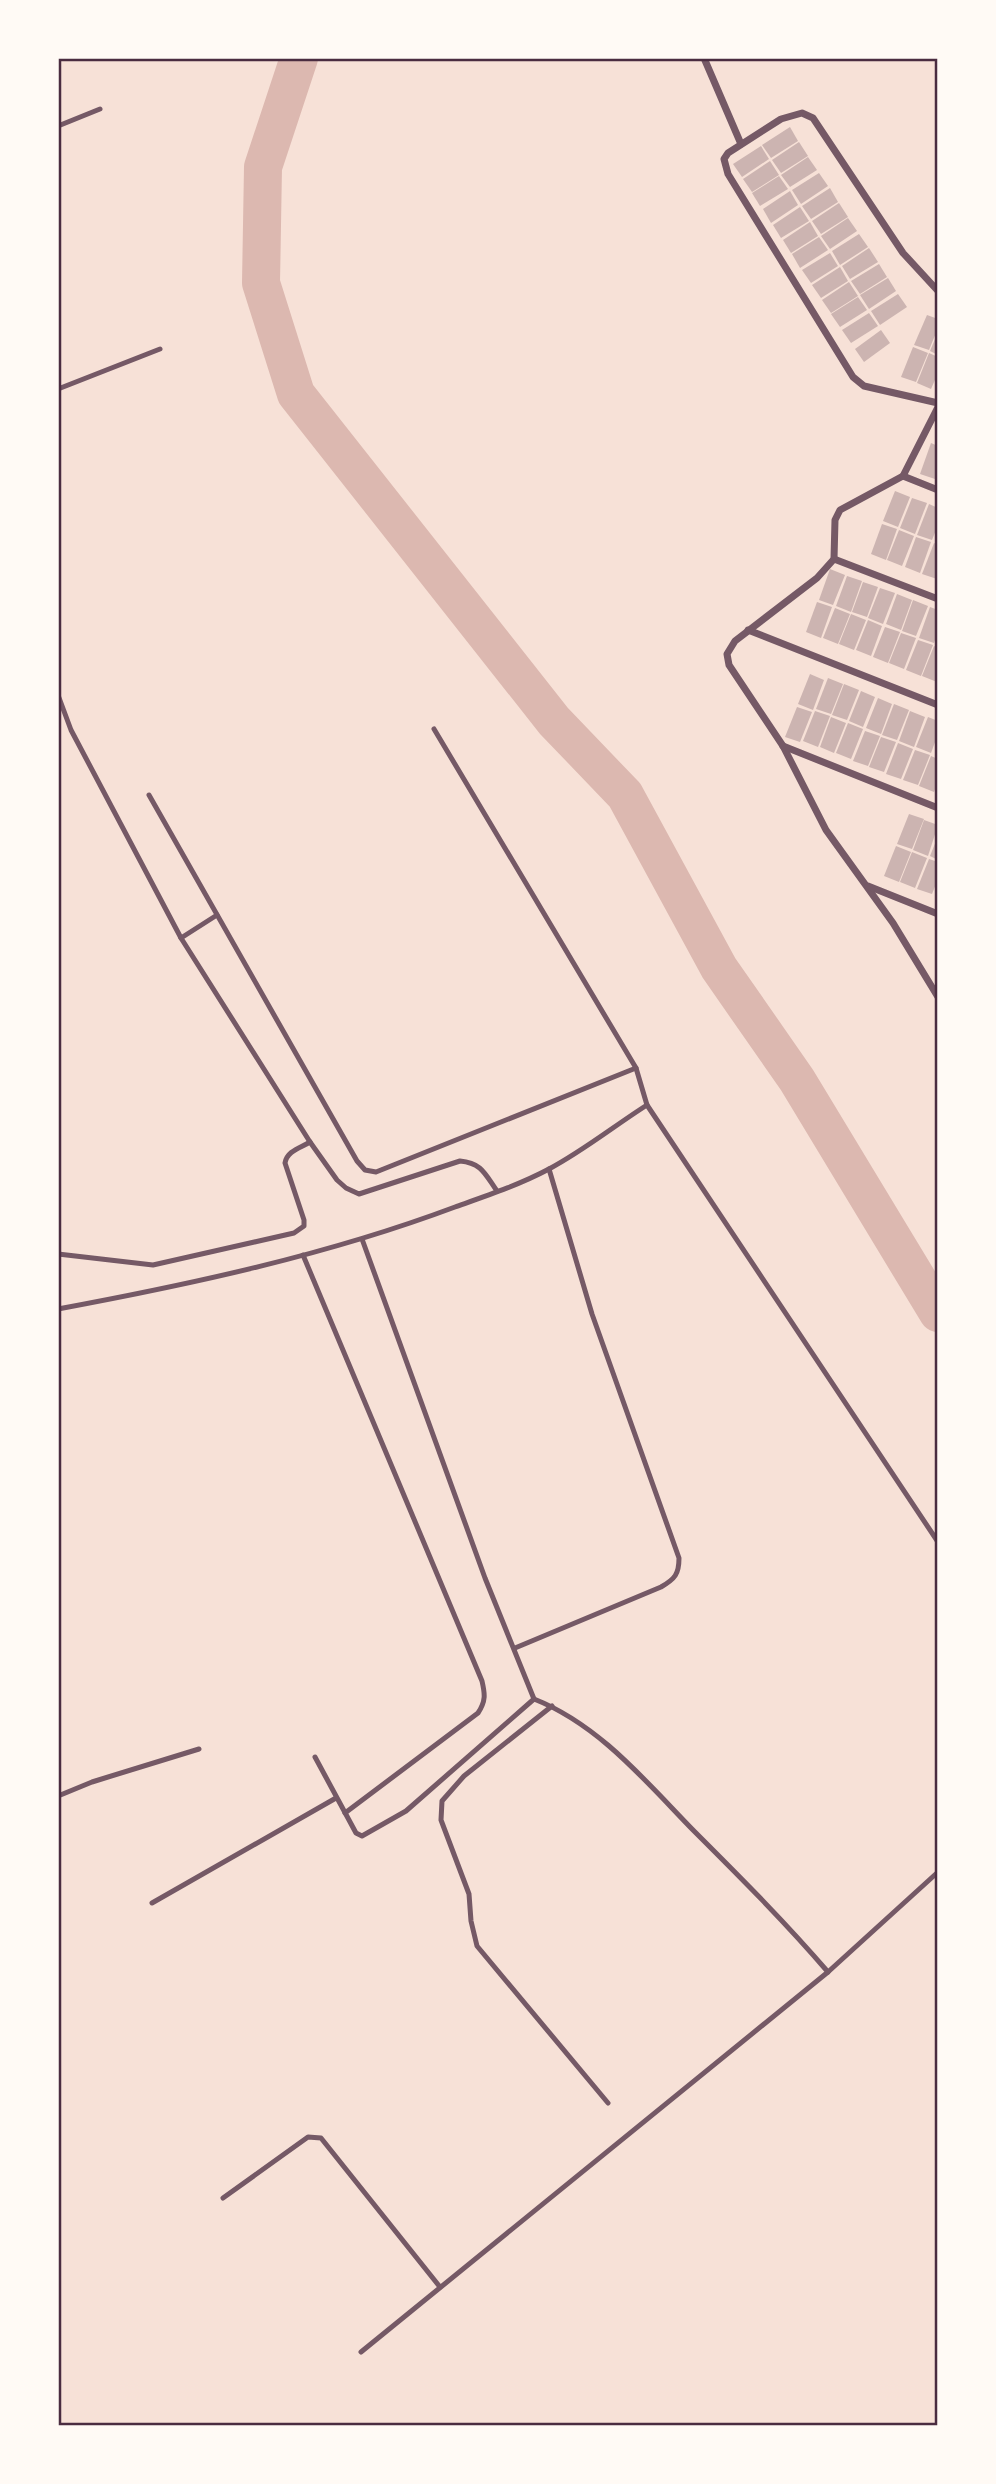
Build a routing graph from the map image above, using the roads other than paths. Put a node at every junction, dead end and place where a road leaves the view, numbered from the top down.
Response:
1 (704, 58) edge
2 (100, 109) dead end
3 (58, 126) edge
4 (741, 145) junction
5 (938, 291) edge
6 (160, 349) dead end
7 (58, 389) edge
8 (938, 405) edge
9 (903, 476) junction
10 (938, 490) edge
11 (834, 559) junction
12 (938, 599) edge
13 (748, 630) junction
14 (58, 695) edge
15 (938, 705) edge
16 (434, 729) dead end
17 (783, 746) junction
18 (149, 794) dead end
19 (938, 808) edge
20 (868, 886) junction
21 (938, 914) edge
22 (218, 915) junction
23 (181, 938) junction
24 (938, 997) edge
25 (636, 1069) junction
26 (647, 1105) junction
27 (310, 1142) junction
28 (549, 1169) junction
29 (497, 1191) junction
30 (362, 1240) junction
31 (58, 1254) edge
32 (303, 1255) junction
33 (58, 1309) edge
34 (938, 1542) edge
35 (515, 1648) junction
36 (534, 1699) junction
37 (552, 1706) junction
38 (199, 1749) dead end
39 (315, 1757) dead end
40 (58, 1796) edge
41 (336, 1798) junction
42 (345, 1813) junction
43 (938, 1872) edge
44 (152, 1903) dead end
45 (828, 1972) junction
46 (608, 2103) dead end
47 (223, 2198) dead end
48 (440, 2287) junction
49 (361, 2352) dead end

1 - 4 street
2 - 3 lane
4 - 5 street
4 - 8 street
6 - 7 lane
8 - 9 street
9 - 10 street
9 - 11 street
11 - 12 street
11 - 13 street
13 - 15 street
13 - 17 street
14 - 23 lane
16 - 25 lane
17 - 19 street
17 - 20 street
18 - 22 lane
20 - 21 street
20 - 24 street
22 - 23 lane
22 - 25 lane
23 - 27 lane
25 - 26 lane
26 - 28 lane
26 - 34 lane
27 - 29 lane
27 - 31 lane
28 - 29 lane
28 - 35 lane
29 - 30 lane
30 - 32 lane
30 - 35 lane
32 - 33 lane
32 - 42 lane
35 - 36 lane
36 - 37 lane
36 - 42 lane
37 - 45 lane
37 - 46 lane
38 - 40 lane
39 - 41 lane
41 - 42 lane
41 - 44 lane
43 - 45 lane
45 - 48 lane
47 - 48 lane
48 - 49 lane

